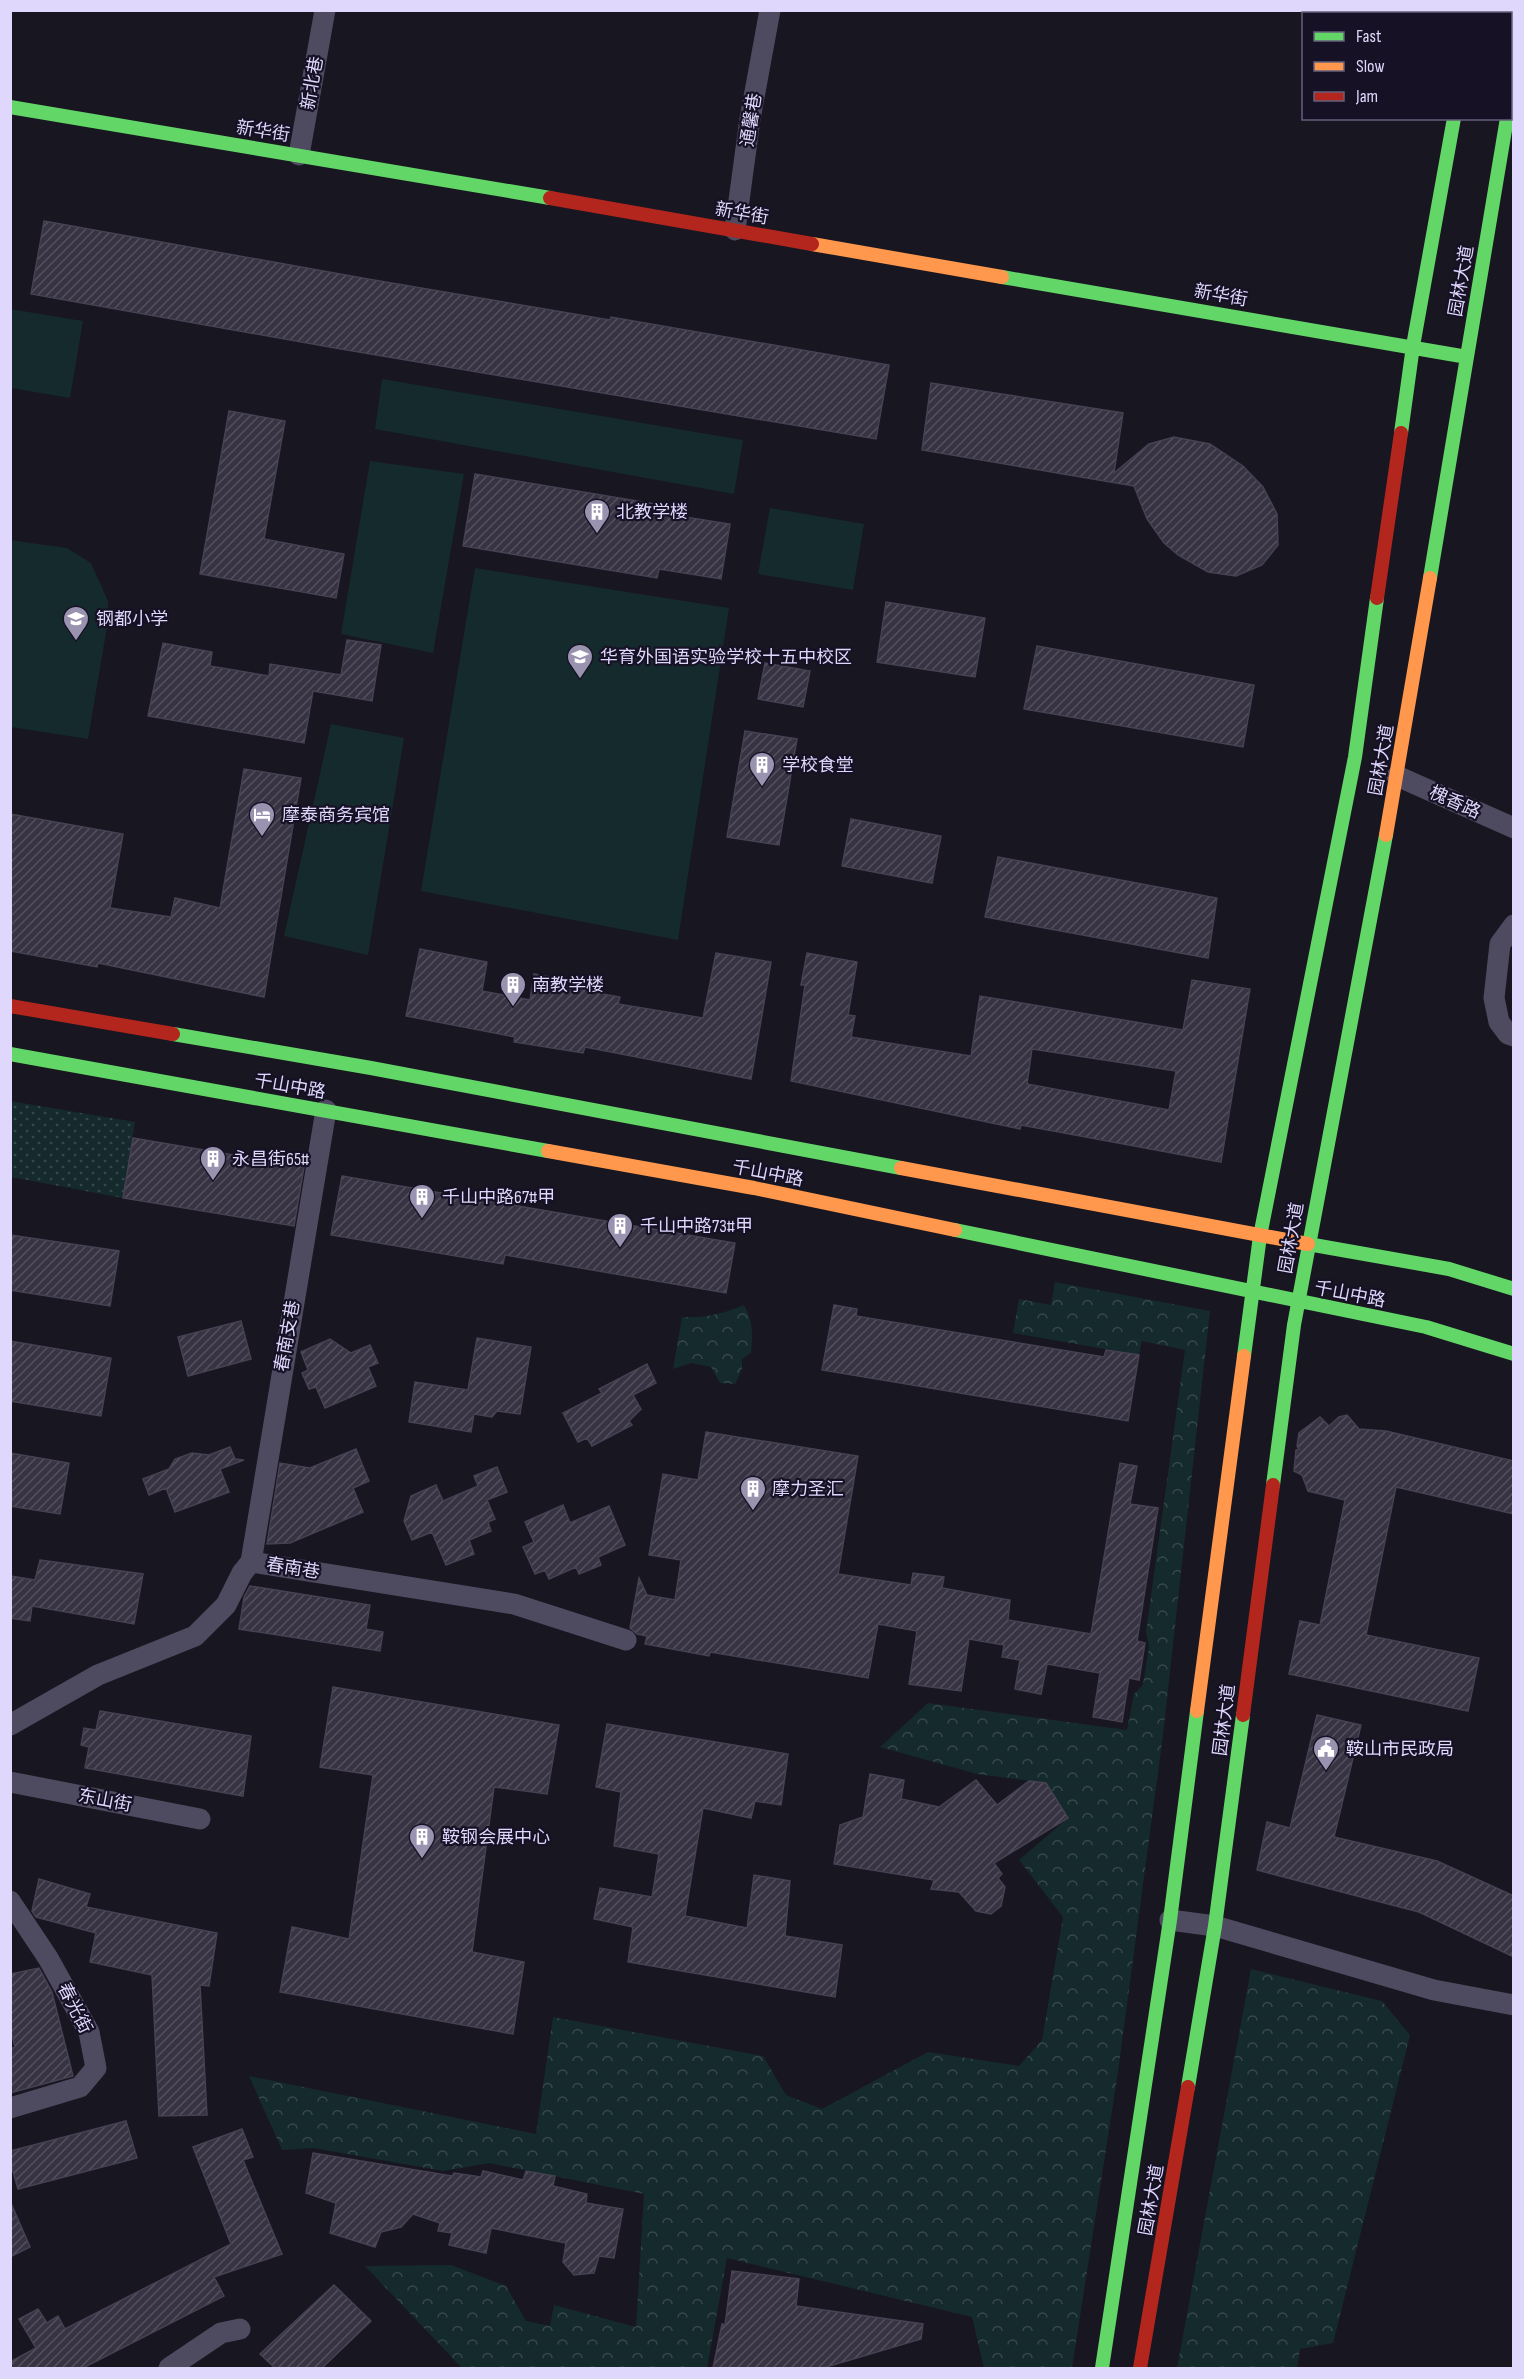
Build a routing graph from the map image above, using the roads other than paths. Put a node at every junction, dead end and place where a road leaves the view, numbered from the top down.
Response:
1 (325, 10) edge
2 (770, 10) edge
3 (10, 107) edge
4 (1454, 120) edge
5 (1507, 120) edge
6 (299, 155) junction
7 (735, 230) junction
8 (1413, 346) junction
9 (1467, 357) junction
10 (1397, 776) junction
11 (1514, 828) edge
12 (1514, 925) edge
13 (10, 1006) edge
14 (1514, 1036) edge
15 (10, 1054) edge
16 (326, 1110) junction
17 (1260, 1236) junction
18 (1308, 1245) junction
19 (1514, 1289) edge
20 (1252, 1290) junction
21 (1298, 1302) junction
22 (1514, 1354) edge
23 (251, 1562) junction
24 (626, 1640) dead end
25 (10, 1725) edge
26 (10, 1782) edge
27 (200, 1819) dead end
28 (10, 1901) edge
29 (1170, 1920) junction
30 (1215, 1926) junction
31 (1514, 2005) edge
32 (10, 2108) edge
33 (240, 2329) dead end
34 (169, 2368) edge
35 (1102, 2368) edge
36 (1140, 2368) edge

1 - 6 street, 新北巷
2 - 7 street, 通馨巷
3 - 6 main road, 新华街
4 - 8 main road, 园林大道
5 - 9 main road, 园林大道
6 - 7 main road, 新华街
7 - 8 main road, 新华街
8 - 9 main road, 新华街
8 - 17 main road, 园林大道
9 - 10 main road, 园林大道
10 - 11 street, 槐香路
10 - 18 main road, 园林大道
12 - 14 street
13 - 17 main road, 千山中路
15 - 16 main road, 千山中路
16 - 20 main road, 千山中路
16 - 23 street, 春南支巷
17 - 18 main road, 千山中路
17 - 20 main road, 园林大道
18 - 19 main road, 千山中路
18 - 21 main road, 园林大道
20 - 21 main road, 千山中路
20 - 29 main road, 园林大道
21 - 22 main road, 千山中路
21 - 30 main road, 园林大道
23 - 24 street, 春南巷
23 - 25 street, 春南巷
26 - 27 street, 东山街
28 - 32 street, 春光街
29 - 30 street
29 - 35 main road, 园林大道
30 - 31 street
30 - 36 main road, 园林大道
33 - 34 street

